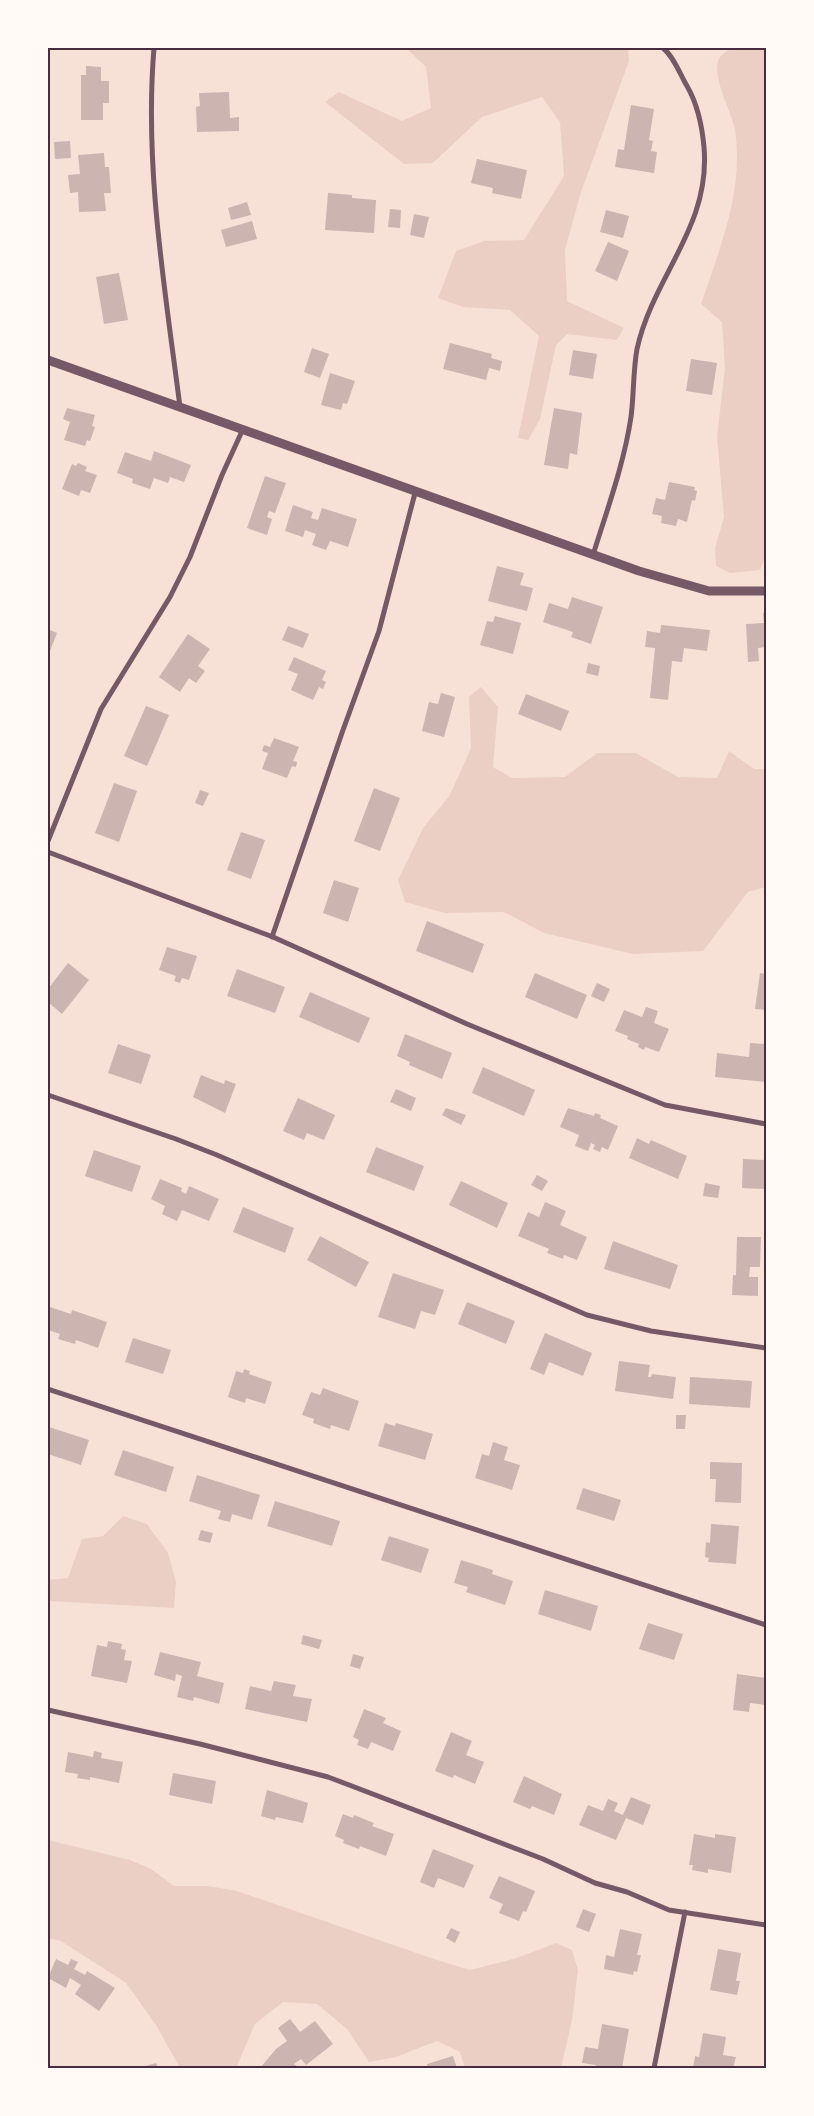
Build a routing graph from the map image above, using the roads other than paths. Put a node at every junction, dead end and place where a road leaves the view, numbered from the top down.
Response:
1 (154, 48) edge
2 (663, 48) edge
3 (48, 360) edge
4 (180, 407) junction
5 (243, 429) junction
6 (414, 493) junction
7 (593, 555) junction
8 (766, 591) edge
9 (48, 841) edge
10 (48, 852) edge
11 (272, 937) junction
12 (48, 1095) edge
13 (766, 1124) edge
14 (766, 1348) edge
15 (48, 1389) edge
16 (766, 1625) edge
17 (48, 1710) edge
18 (685, 1912) junction
19 (766, 1926) edge
20 (654, 2068) edge

1 - 4 street
2 - 7 street
3 - 4 street
4 - 5 street
5 - 6 street
5 - 9 street
6 - 7 street
6 - 11 street
7 - 8 street
10 - 11 street
11 - 13 street
12 - 14 street
15 - 16 street
17 - 18 street
18 - 19 street
18 - 20 street

